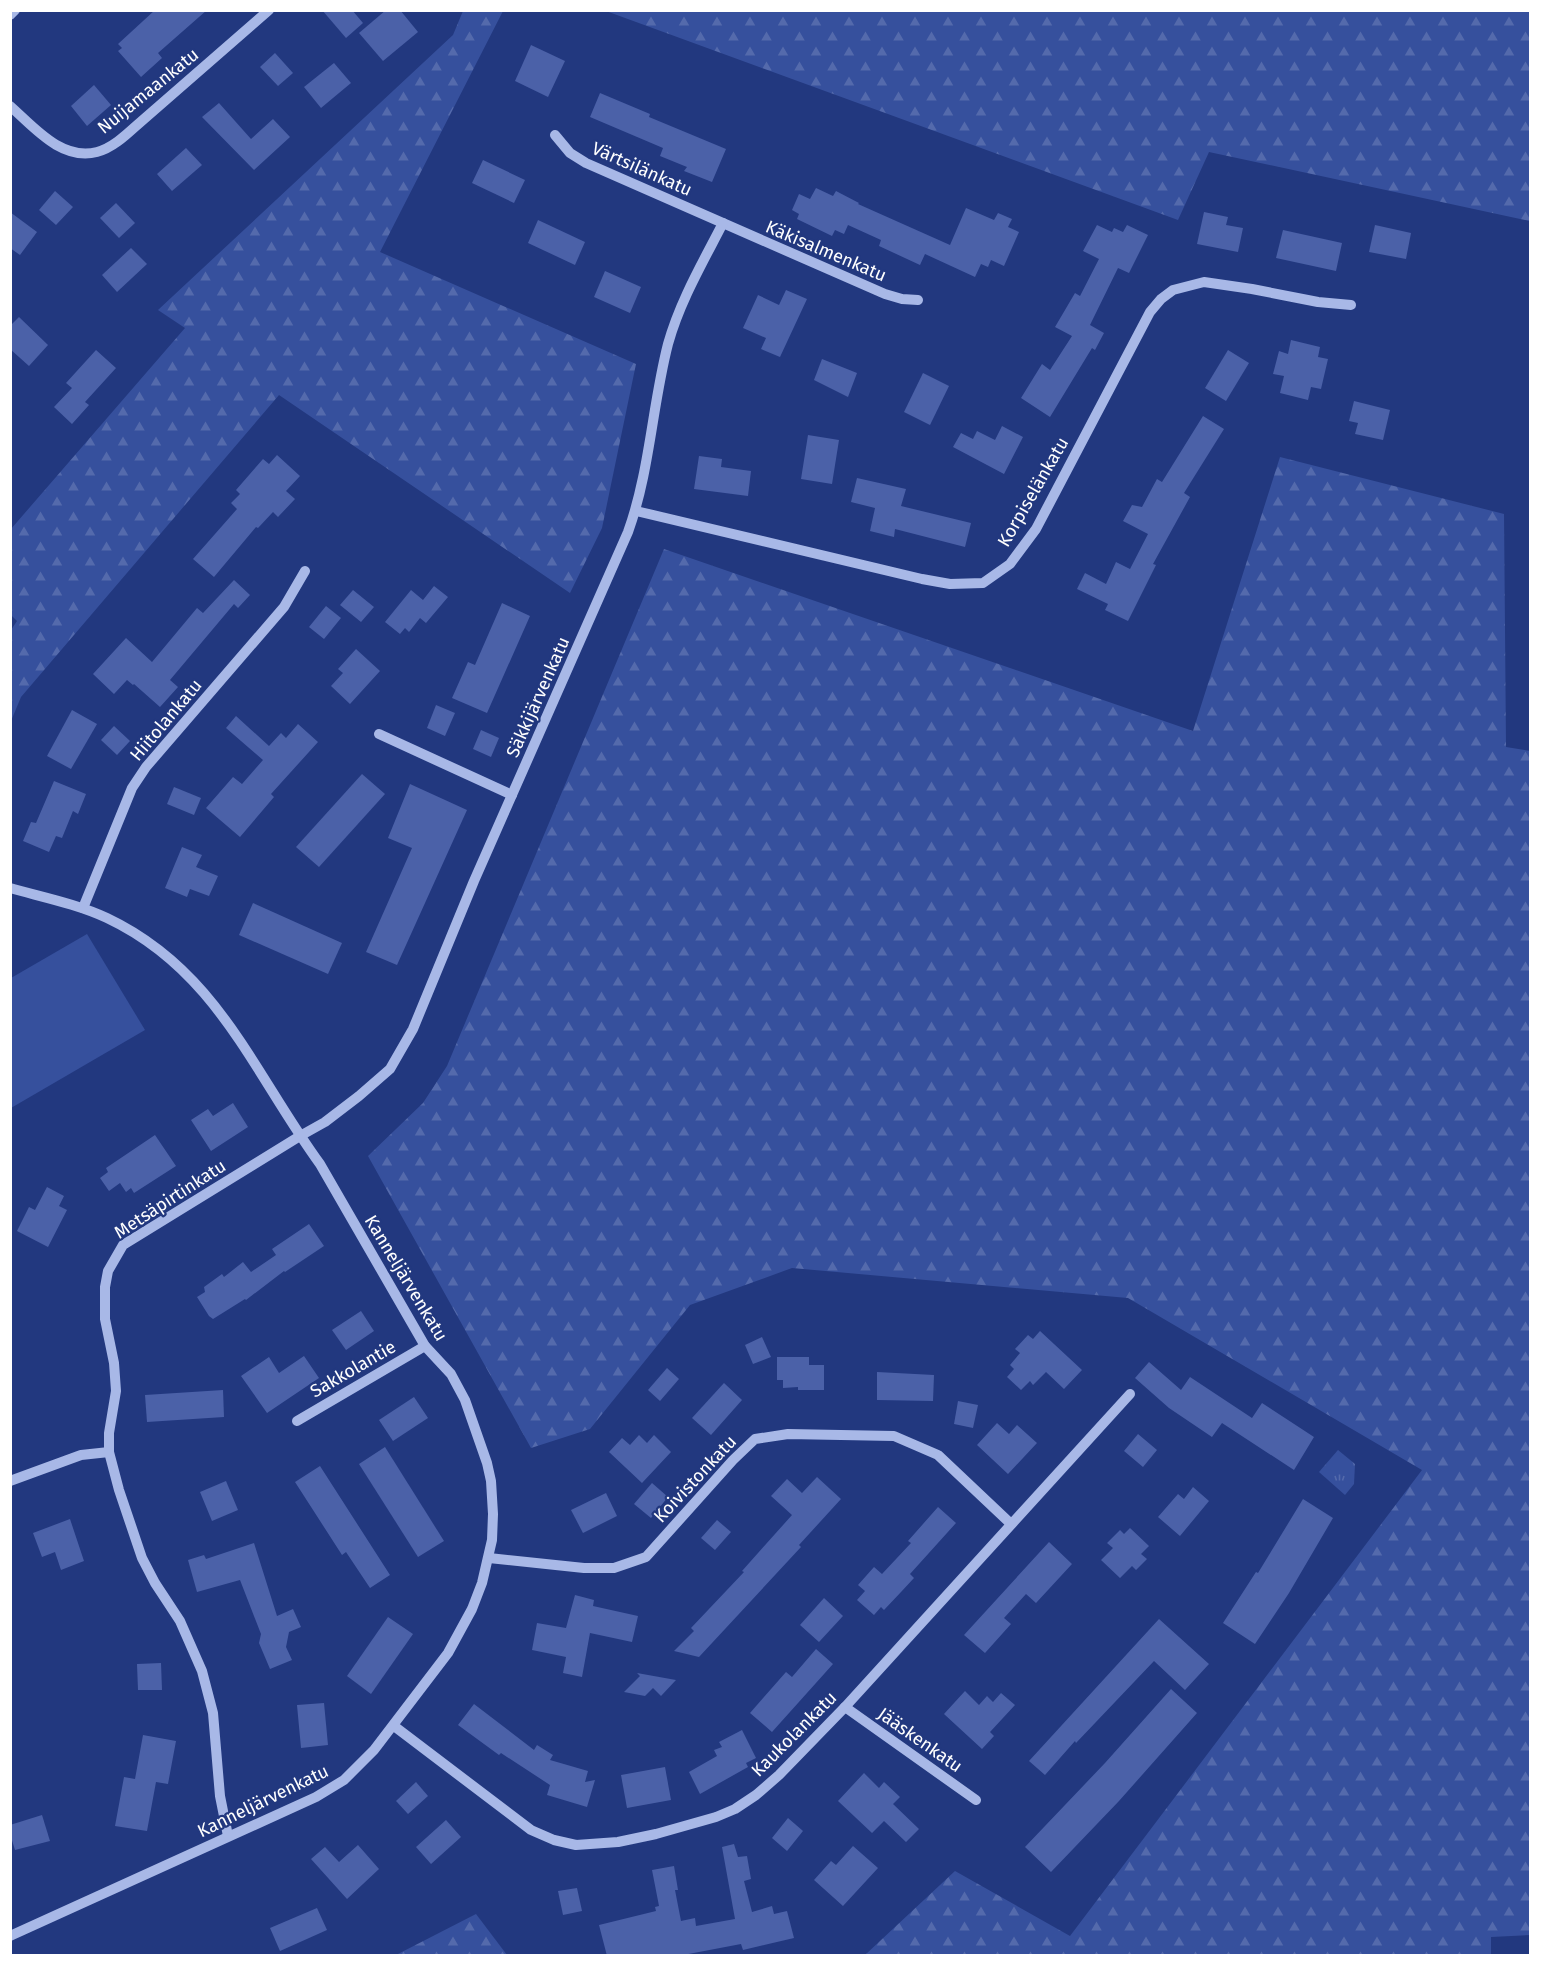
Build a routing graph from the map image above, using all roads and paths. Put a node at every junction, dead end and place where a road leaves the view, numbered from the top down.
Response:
1 (15, 10) edge
2 (269, 10) edge
3 (10, 15) edge
4 (10, 106) edge
5 (555, 135) dead end
6 (723, 223) junction
7 (918, 300) dead end
8 (1351, 305) dead end
9 (636, 511) junction
10 (305, 571) dead end
11 (379, 734) dead end
12 (512, 795) junction
13 (10, 888) edge
14 (82, 908) junction
15 (300, 1136) junction
16 (425, 1346) junction
17 (1130, 1394) dead end
18 (297, 1420) dead end
19 (109, 1452) junction
20 (10, 1480) edge
21 (1011, 1524) junction
22 (489, 1558) junction
23 (845, 1707) junction
24 (394, 1726) junction
25 (976, 1800) dead end
26 (228, 1836) junction
27 (10, 1936) edge

1 - 3 street
2 - 4 street, Nuijamaankatu
5 - 6 street, Värtsilänkatu
6 - 7 street, Käkisalmenkatu
6 - 9 street, Säkkijärvenkatu
8 - 9 street, Korpiselänkatu
9 - 12 street, Säkkijärvenkatu
10 - 14 street, Hiitolankatu
11 - 12 street
12 - 15 street, Säkkijärvenkatu
13 - 14 street, Kanneljärvenkatu
14 - 15 street, Kanneljärvenkatu
15 - 16 street, Kanneljärvenkatu
15 - 19 street, Metsäpirtinkatu
16 - 18 street, Sakkolantie
16 - 22 street, Kanneljärvenkatu
17 - 21 street, Kaukolankatu
19 - 20 street
19 - 26 street, Metsäpirtinkatu
21 - 22 street, Koivistonkatu
21 - 23 street, Kaukolankatu
22 - 24 street, Kanneljärvenkatu
23 - 24 street, Kaukolankatu
23 - 25 street, Jääskenkatu
24 - 26 street, Kanneljärvenkatu
26 - 27 street, Kanneljärvenkatu

